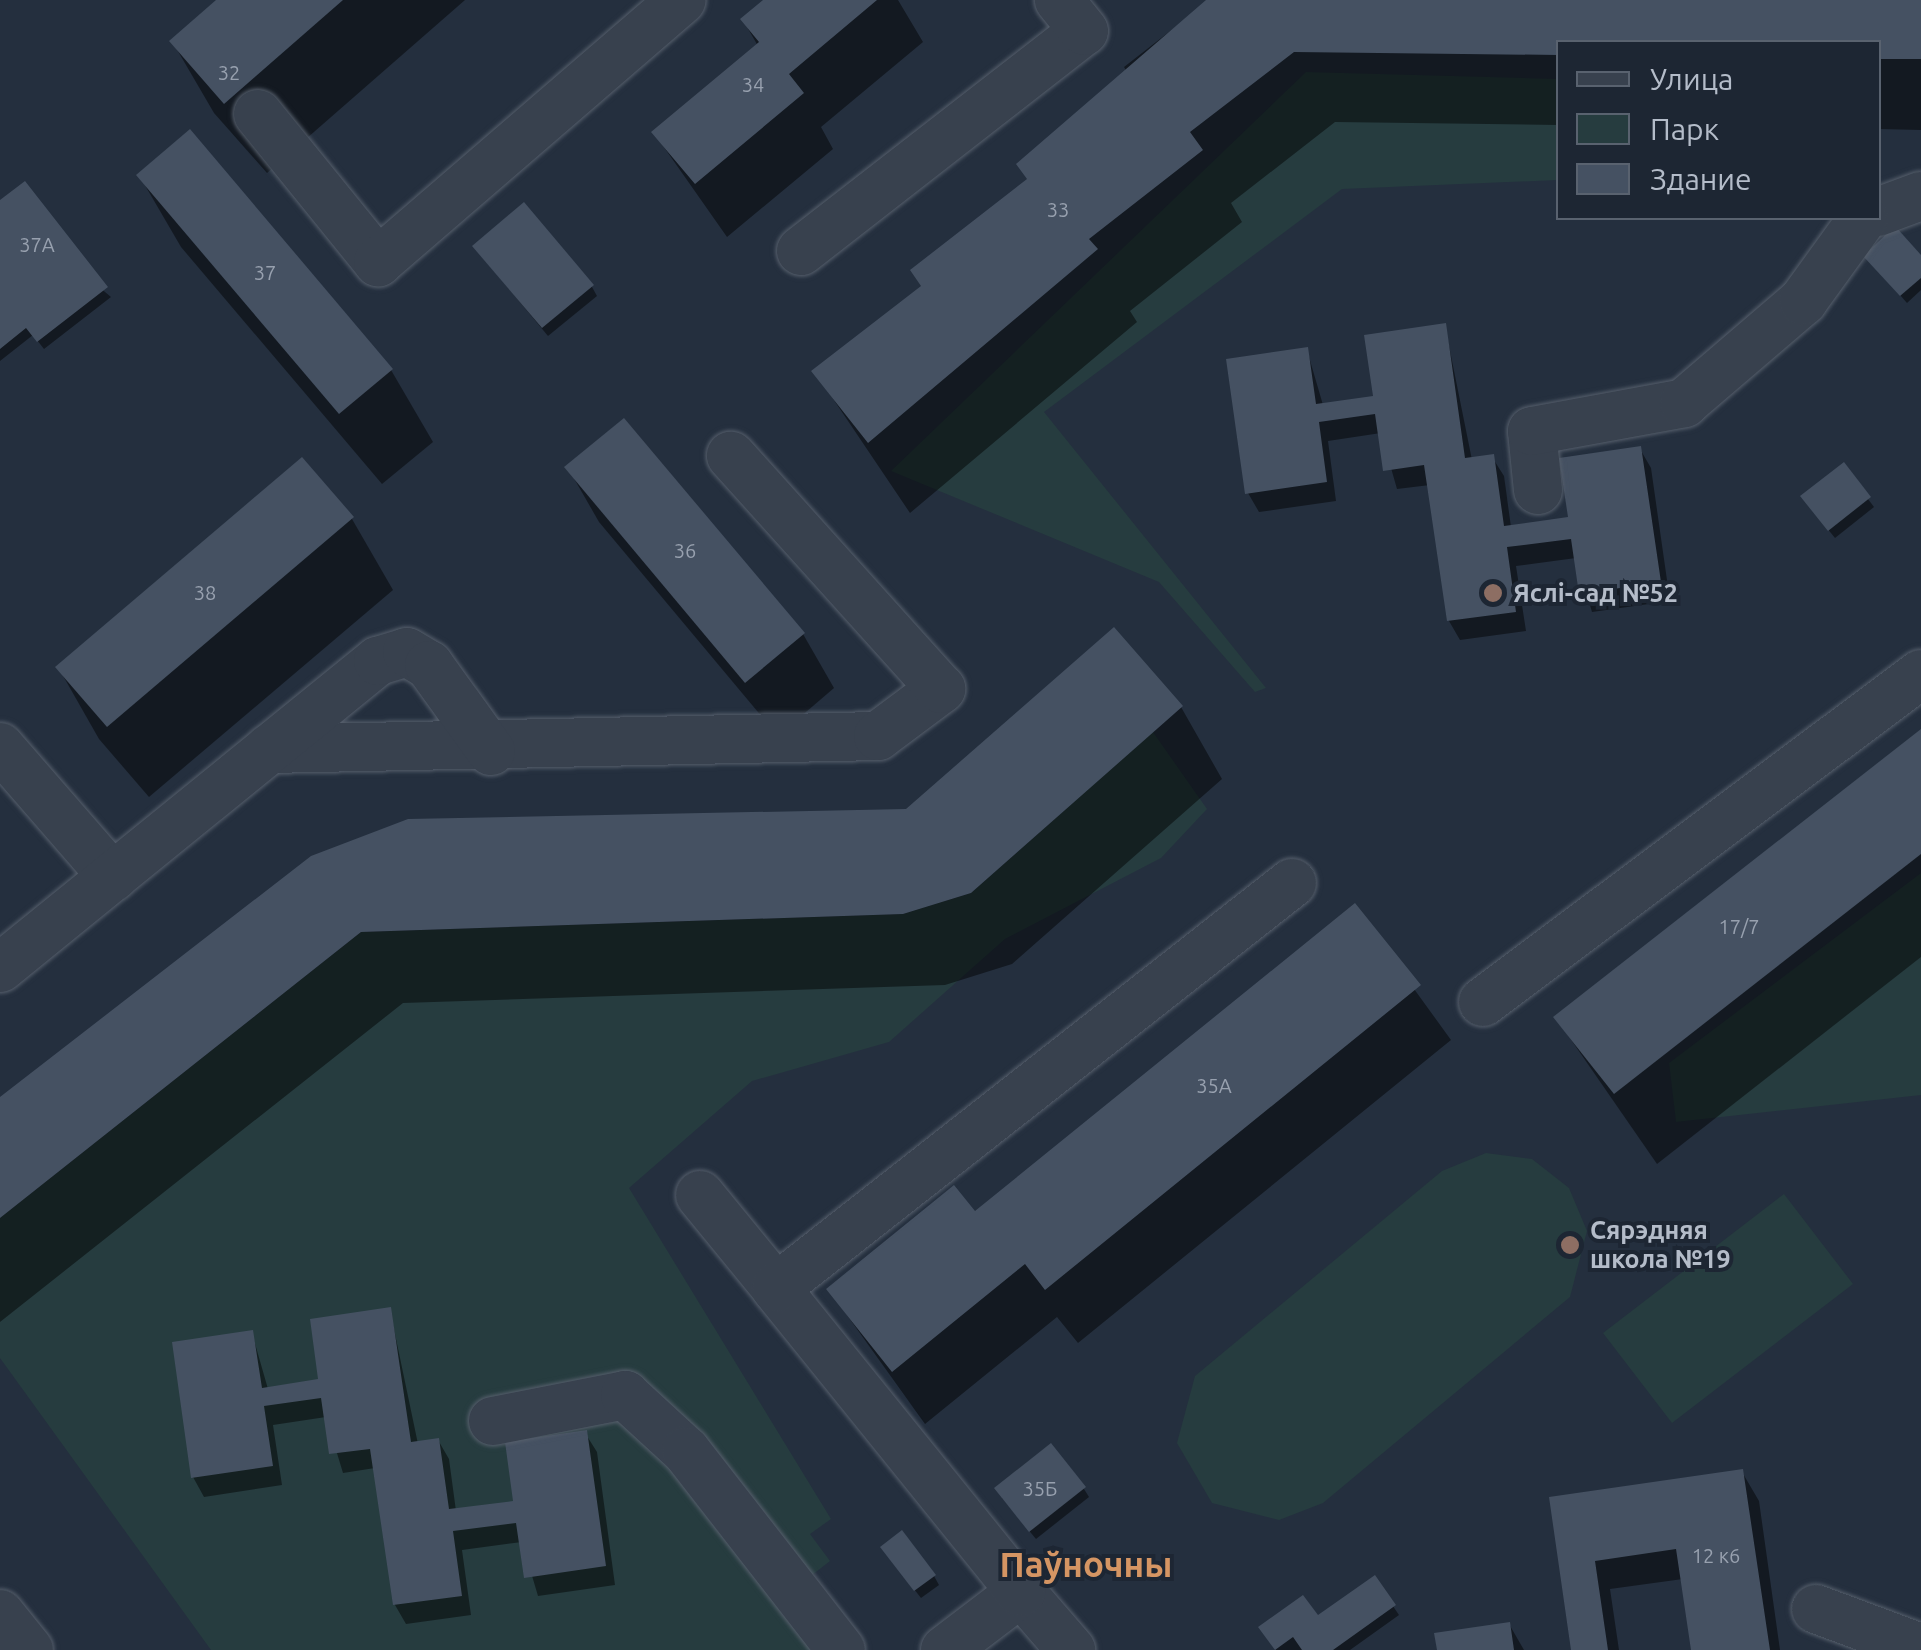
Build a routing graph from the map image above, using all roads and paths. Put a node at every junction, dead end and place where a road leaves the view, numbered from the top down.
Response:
1 (681, 0) edge
2 (1058, 0) edge
3 (258, 114) dead end
4 (1921, 196) edge
5 (1881, 211) edge
6 (1862, 220) edge
7 (801, 251) dead end
8 (732, 456) dead end
9 (1538, 490) dead end
10 (1921, 674) edge
11 (269, 748) junction
12 (491, 751) junction
13 (9, 774) edge
14 (112, 876) junction
15 (1292, 883) dead end
16 (0, 968) edge
17 (1483, 1002) dead end
18 (700, 1195) dead end
19 (776, 1288) junction
20 (494, 1420) dead end
21 (1021, 1592) junction
22 (1816, 1609) dead end
23 (0, 1614) edge
24 (1921, 1648) edge
25 (29, 1650) edge
26 (841, 1650) edge
27 (946, 1650) edge
28 (1071, 1650) edge

1 - 3 lane
2 - 7 lane
4 - 5 lane
6 - 9 lane
8 - 12 lane
10 - 17 lane
11 - 12 lane
11 - 12 lane
11 - 14 lane
13 - 14 lane
14 - 16 lane
15 - 19 lane
18 - 19 lane
19 - 21 lane
20 - 26 lane
21 - 27 lane
21 - 28 lane
22 - 24 lane
23 - 25 lane

